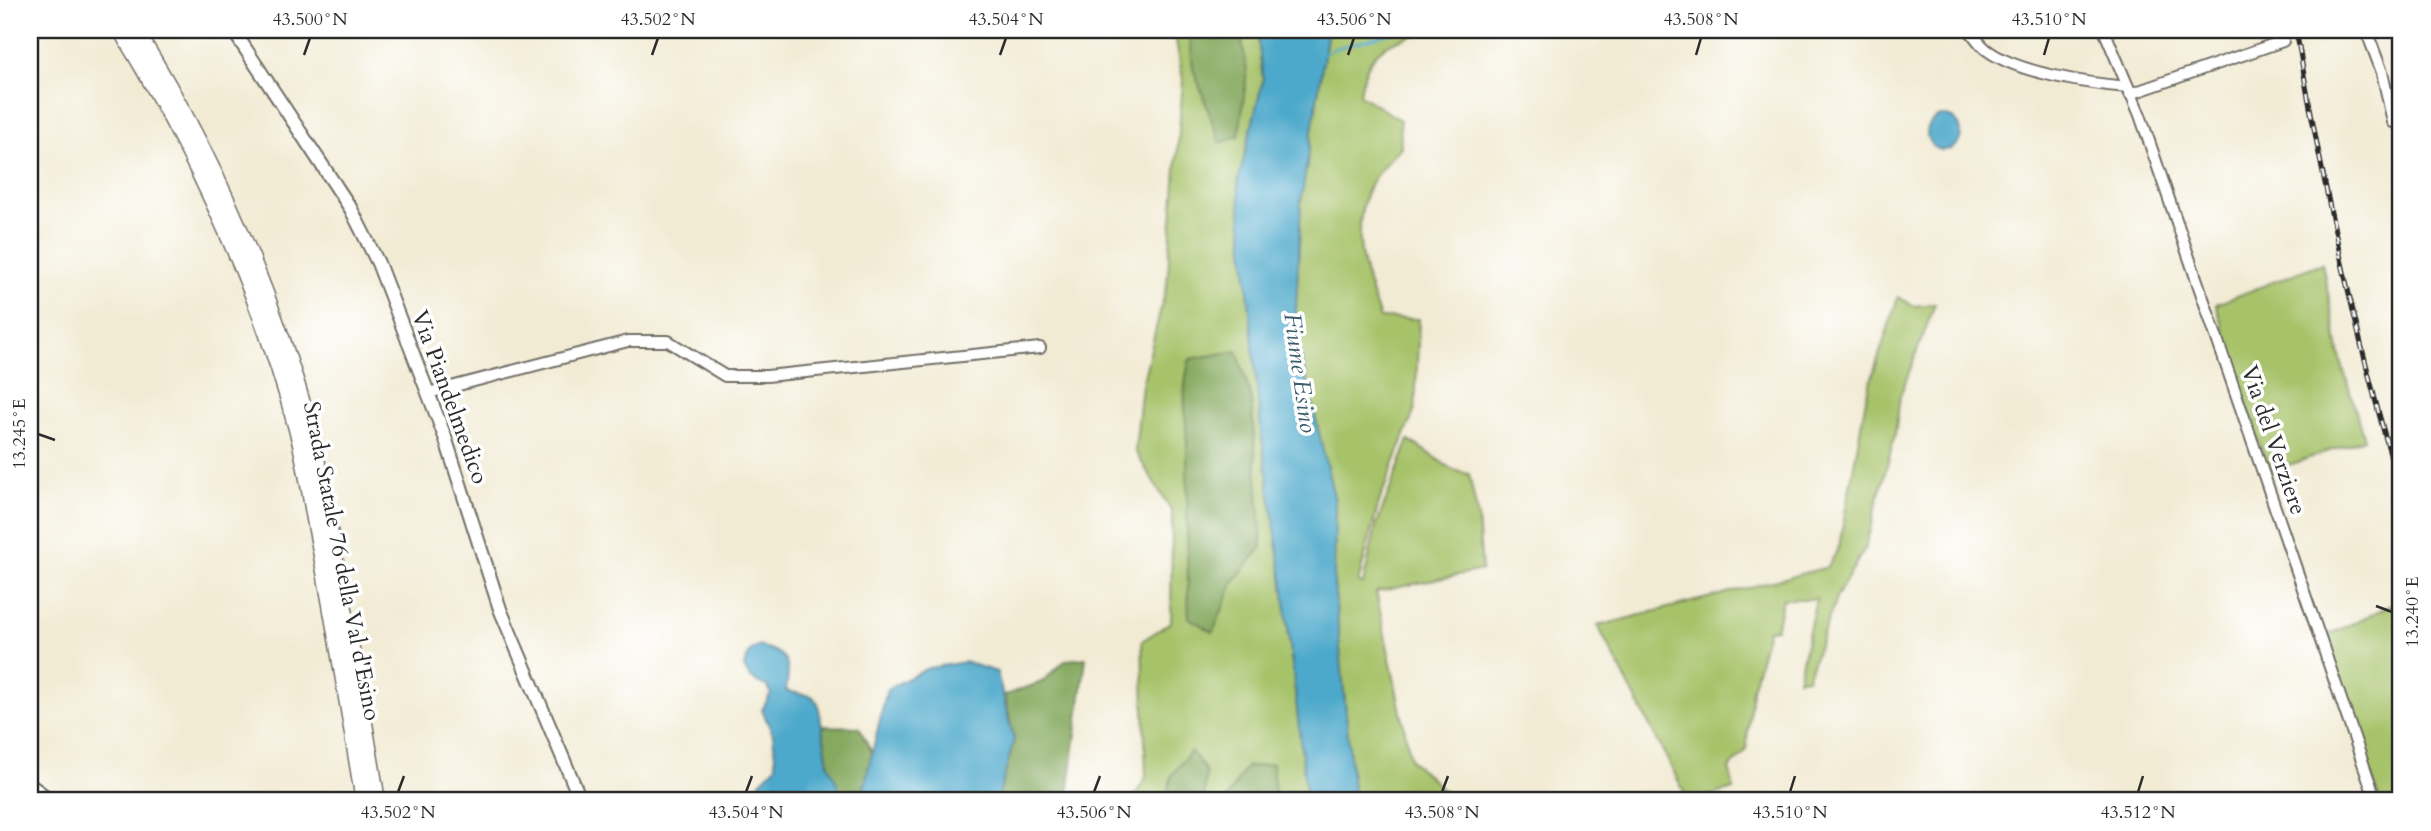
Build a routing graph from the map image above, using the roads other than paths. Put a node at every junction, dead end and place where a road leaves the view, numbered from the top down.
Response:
1 (121, 30) edge
2 (135, 30) edge
3 (233, 30) edge
4 (1969, 30) edge
5 (2104, 30) edge
6 (2366, 30) edge
7 (2283, 41) dead end
8 (2129, 90) junction
9 (2393, 122) dead end
10 (1040, 348) dead end
11 (428, 393) junction
12 (30, 784) edge
13 (53, 801) edge
14 (365, 801) edge
15 (377, 801) edge
16 (581, 801) edge
17 (2376, 801) edge

1 - 14 highway, Strada Statale 76 della Val d'Esino
2 - 15 highway, Strada Statale 76 della Val d'Esino
3 - 11 main road, Via Piandelmedico
4 - 8 street
5 - 8 street, Via del Verziere
6 - 9 street
7 - 8 street
8 - 17 street, Via del Verziere
10 - 11 street
11 - 16 main road, Via Piandelmedico
12 - 13 street

